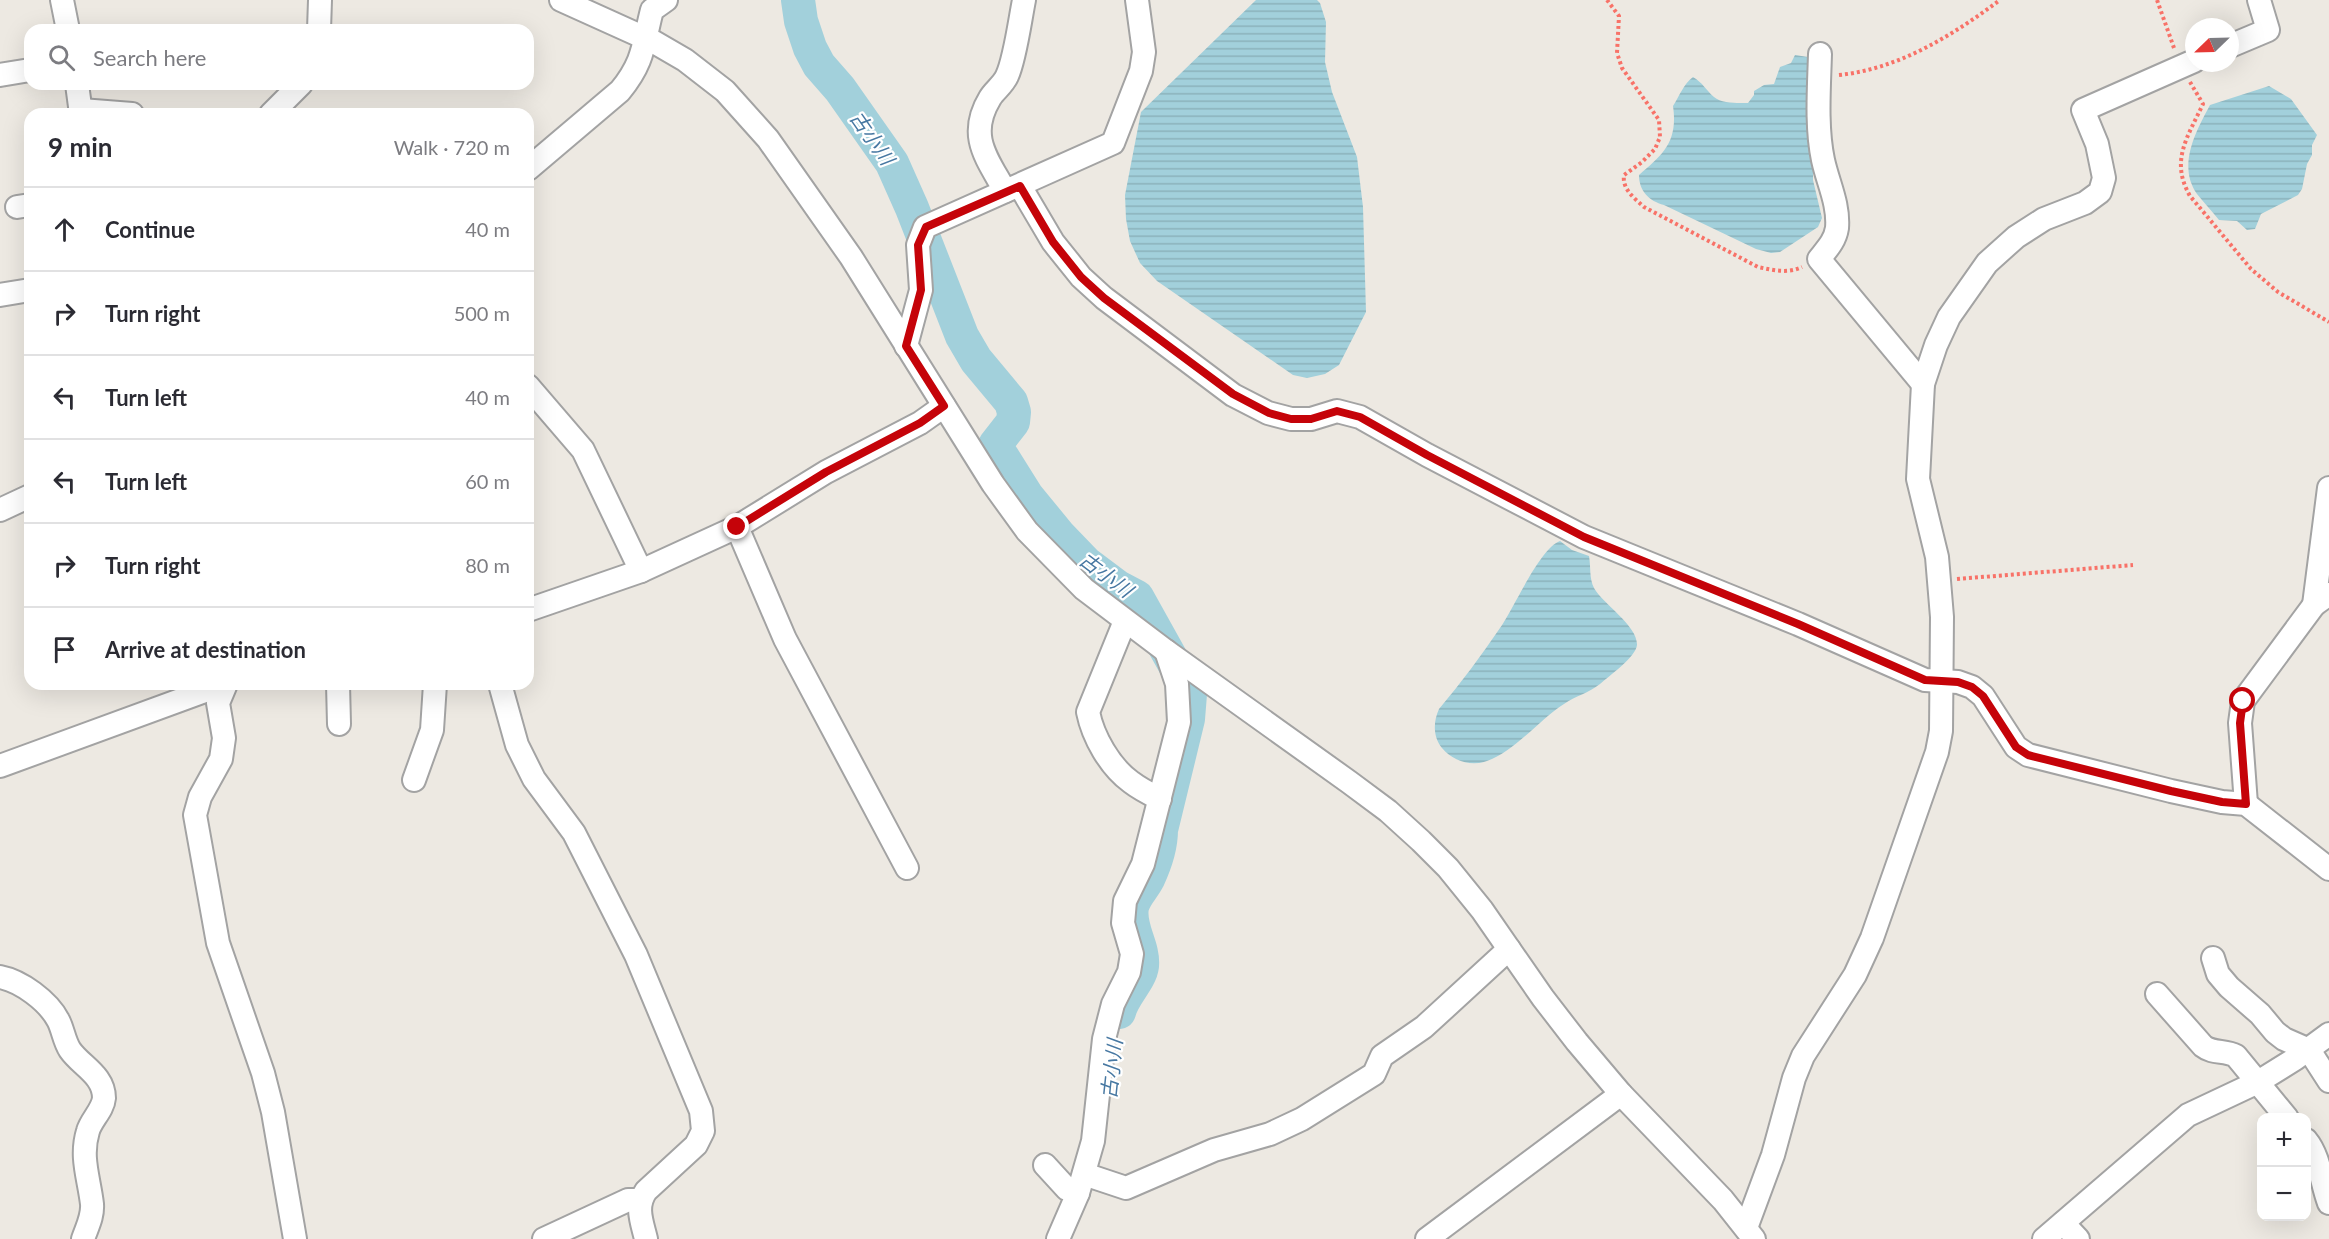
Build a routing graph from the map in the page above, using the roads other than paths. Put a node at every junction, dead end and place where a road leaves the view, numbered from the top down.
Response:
1 (62, 0) edge
2 (320, 0) edge
3 (561, 0) edge
4 (666, 0) edge
5 (1024, 0) edge
6 (1137, 0) edge
7 (2259, 0) edge
8 (67, 24) edge
9 (319, 24) edge
10 (645, 38) junction
11 (2239, 42) edge
12 (1820, 65) road end
13 (2185, 65) edge
14 (24, 71) edge
15 (0, 75) edge
16 (78, 90) edge
17 (295, 90) edge
18 (80, 108) edge
19 (277, 108) edge
20 (534, 164) edge
21 (1012, 189) junction
22 (24, 291) edge
23 (0, 295) edge
24 (906, 346) junction
25 (1923, 384) junction
26 (534, 393) edge
27 (944, 406) junction
28 (2329, 488) edge
29 (24, 499) edge
30 (0, 510) edge
31 (737, 527) junction
32 (641, 571) junction
33 (2321, 599) edge
34 (534, 608) edge
35 (1125, 621) junction
36 (1166, 651) junction
37 (1943, 681) junction
38 (209, 690) edge
39 (223, 690) edge
40 (338, 690) edge
41 (435, 690) edge
42 (502, 690) edge
43 (339, 724) dead end
44 (0, 766) edge
45 (414, 780) dead end
46 (1160, 799) junction
47 (2246, 804) junction
48 (907, 868) dead end
49 (2329, 869) edge
50 (1509, 949) junction
51 (2213, 958) dead end
52 (0, 977) edge
53 (2157, 994) dead end
54 (2329, 1034) edge
55 (2309, 1050) junction
56 (2329, 1081) edge
57 (2258, 1082) junction
58 (1621, 1094) junction
59 (2283, 1113) edge
60 (2311, 1146) edge
61 (1045, 1166) dead end
62 (1081, 1183) junction
63 (640, 1200) junction
64 (2329, 1203) edge
65 (2071, 1231) edge
66 (1750, 1234) edge
67 (83, 1239) edge
68 (295, 1239) edge
69 (544, 1239) edge
70 (646, 1239) edge
71 (1058, 1239) edge
72 (1427, 1239) edge
73 (2044, 1239) edge

1 - 8 street
2 - 9 street
3 - 10 street
4 - 10 street
5 - 21 street
6 - 21 street
7 - 11 street
10 - 20 street
10 - 24 street
12 - 25 street
13 - 25 street
14 - 15 street
16 - 18 street
17 - 19 street
21 - 24 street
21 - 37 street
22 - 23 street
24 - 27 street
25 - 37 street
26 - 32 street
27 - 31 street
27 - 35 street
28 - 33 street
29 - 30 street
31 - 32 street
31 - 48 street
32 - 34 street
33 - 47 street
35 - 36 street
35 - 46 street
36 - 46 street
36 - 50 street
37 - 47 street
37 - 66 street
38 - 44 street
39 - 68 street
40 - 43 street
41 - 45 street
42 - 63 street
46 - 62 street
47 - 49 street
50 - 58 street
50 - 62 street
51 - 55 street
52 - 67 street
53 - 57 street
54 - 55 street
55 - 56 street
55 - 57 street
57 - 59 street
57 - 65 street
58 - 66 street
58 - 72 street
60 - 64 street
61 - 62 street
62 - 71 street
63 - 69 street
63 - 70 street
65 - 73 street

